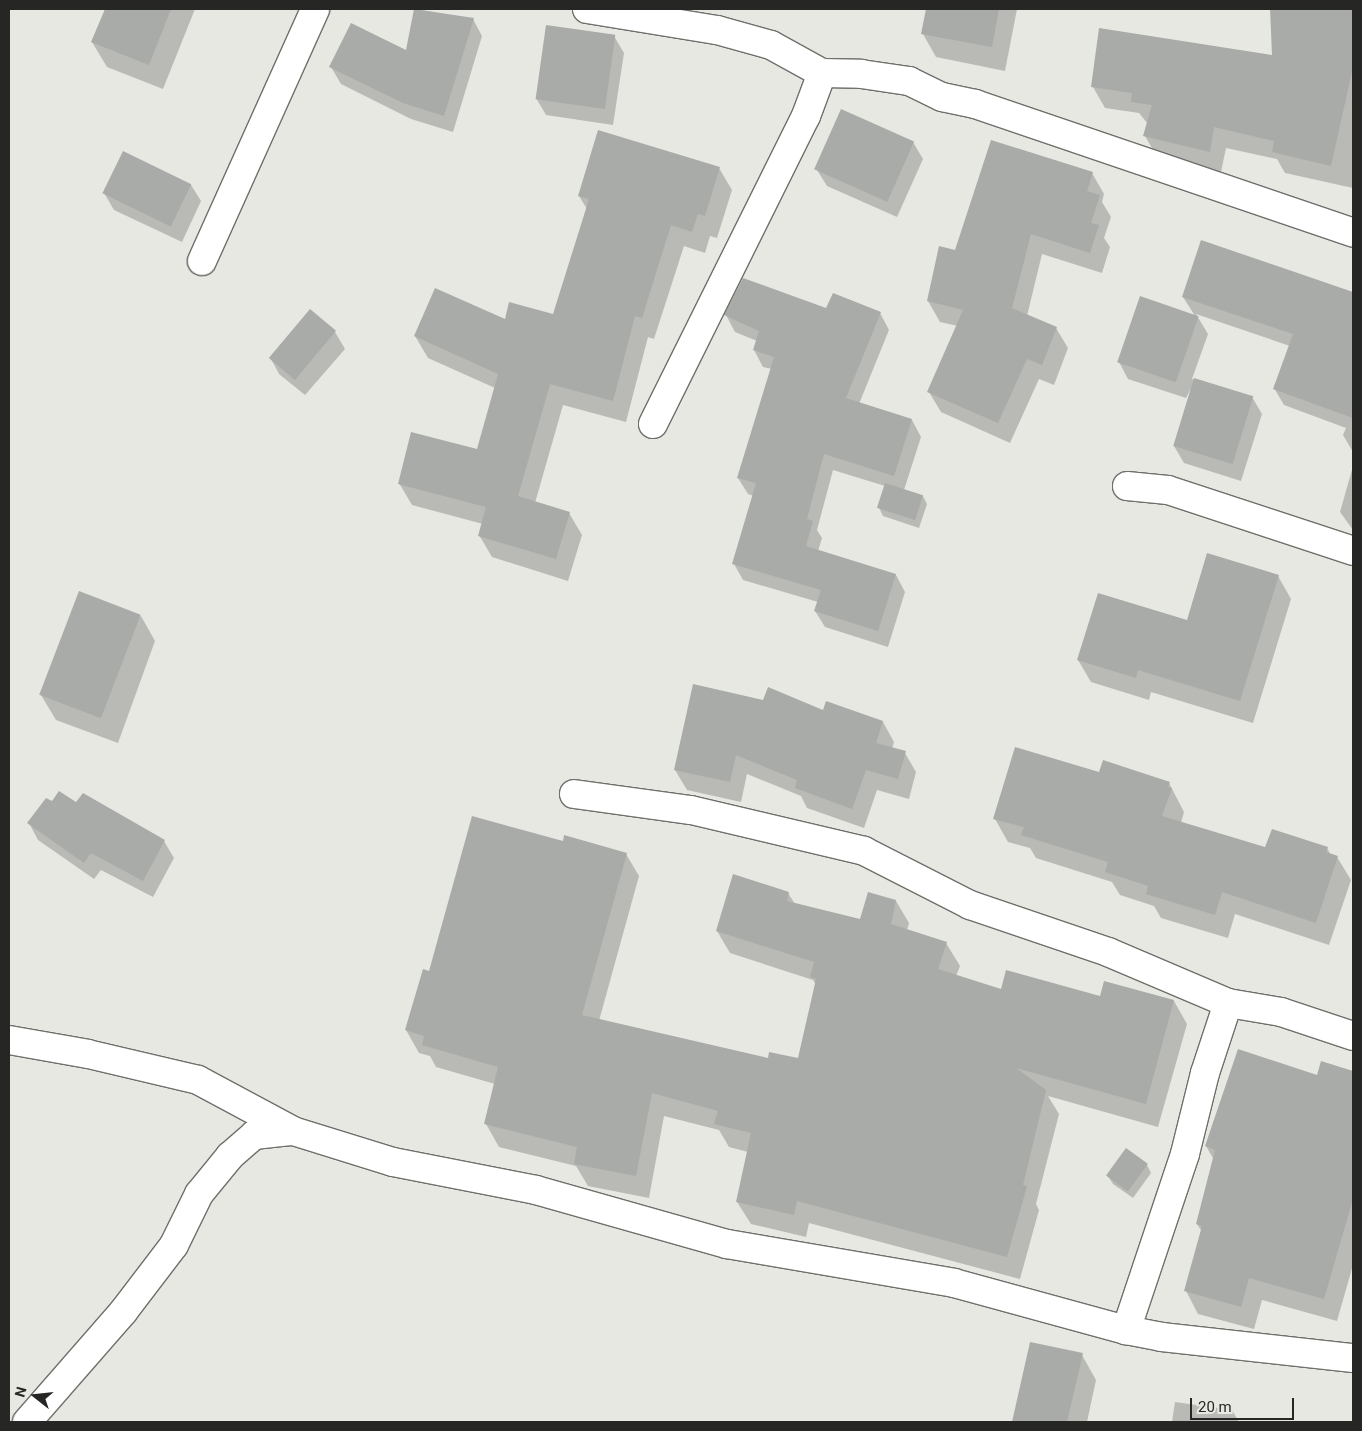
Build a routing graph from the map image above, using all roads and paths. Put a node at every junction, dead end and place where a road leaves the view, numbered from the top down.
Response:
1 (315, 9) edge
2 (587, 9) edge
3 (822, 73) junction
4 (1353, 234) edge
5 (202, 261) dead end
6 (653, 424) dead end
7 (1127, 486) dead end
8 (1353, 551) edge
9 (574, 794) dead end
10 (1228, 1003) junction
11 (1353, 1036) edge
12 (9, 1040) edge
13 (293, 1131) junction
14 (1126, 1330) junction
15 (1353, 1358) edge
16 (28, 1422) edge

1 - 5 street
2 - 3 street
3 - 4 street
3 - 6 street
7 - 8 street
9 - 10 street
10 - 11 street
10 - 14 street
12 - 13 street
13 - 14 street
13 - 16 street
14 - 15 street

